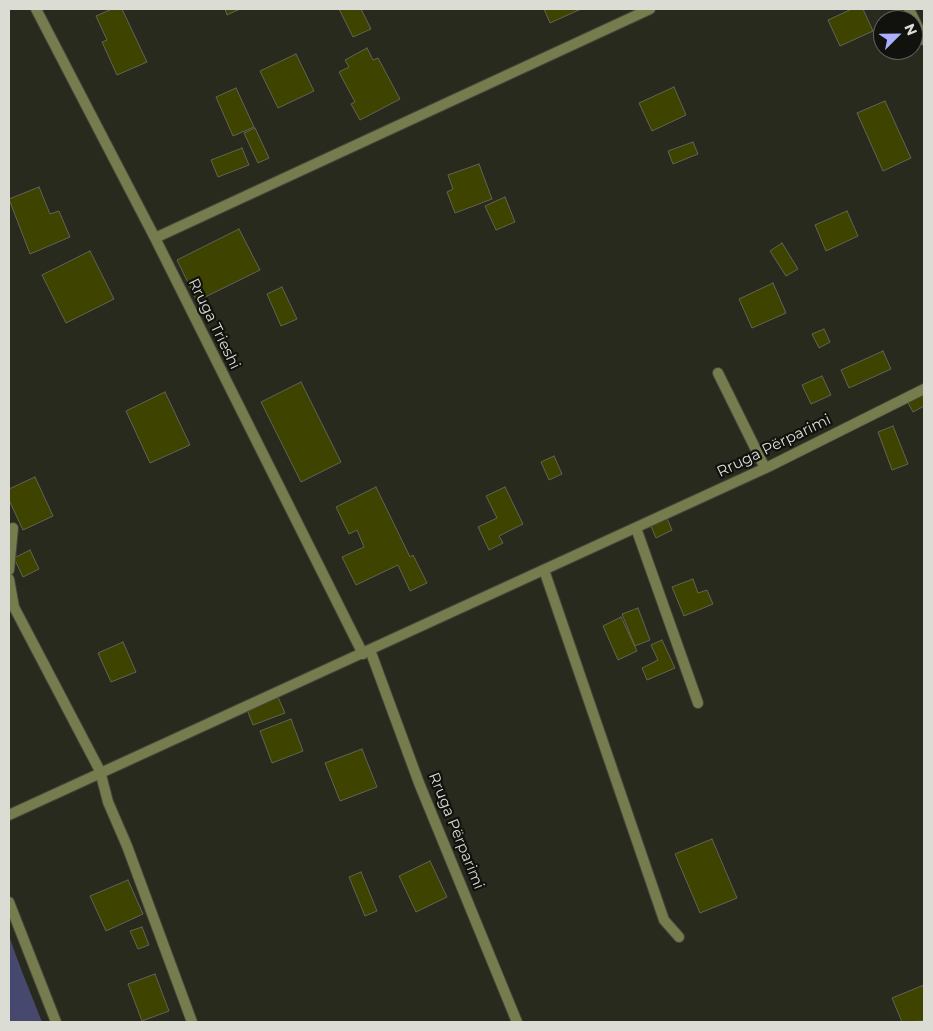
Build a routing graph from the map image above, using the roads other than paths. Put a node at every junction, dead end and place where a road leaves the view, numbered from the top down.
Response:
1 (36, 9) edge
2 (650, 9) edge
3 (909, 9) edge
4 (924, 40) edge
5 (155, 238) junction
6 (718, 373) dead end
7 (924, 389) edge
8 (765, 468) junction
9 (13, 528) dead end
10 (636, 528) junction
11 (9, 570) edge
12 (544, 570) junction
13 (9, 579) edge
14 (366, 652) junction
15 (698, 704) dead end
16 (100, 772) junction
17 (9, 815) edge
18 (9, 902) edge
19 (679, 937) dead end
20 (56, 1022) edge
21 (192, 1022) edge
22 (517, 1022) edge

1 - 5 street, Rruga Trieshi
2 - 5 street
3 - 4 street
5 - 14 street, Rruga Trieshi
6 - 8 street
7 - 8 street, Rruga Përparimi
8 - 10 street, Rruga Përparimi
9 - 11 street
10 - 12 street, Rruga Përparimi
10 - 15 street
12 - 14 street, Rruga Përparimi
12 - 19 street
13 - 16 street
14 - 16 street, Rruga Përparimi
14 - 22 street, Rruga Përparimi
16 - 17 street, Rruga Përparimi
16 - 21 street
18 - 20 street

